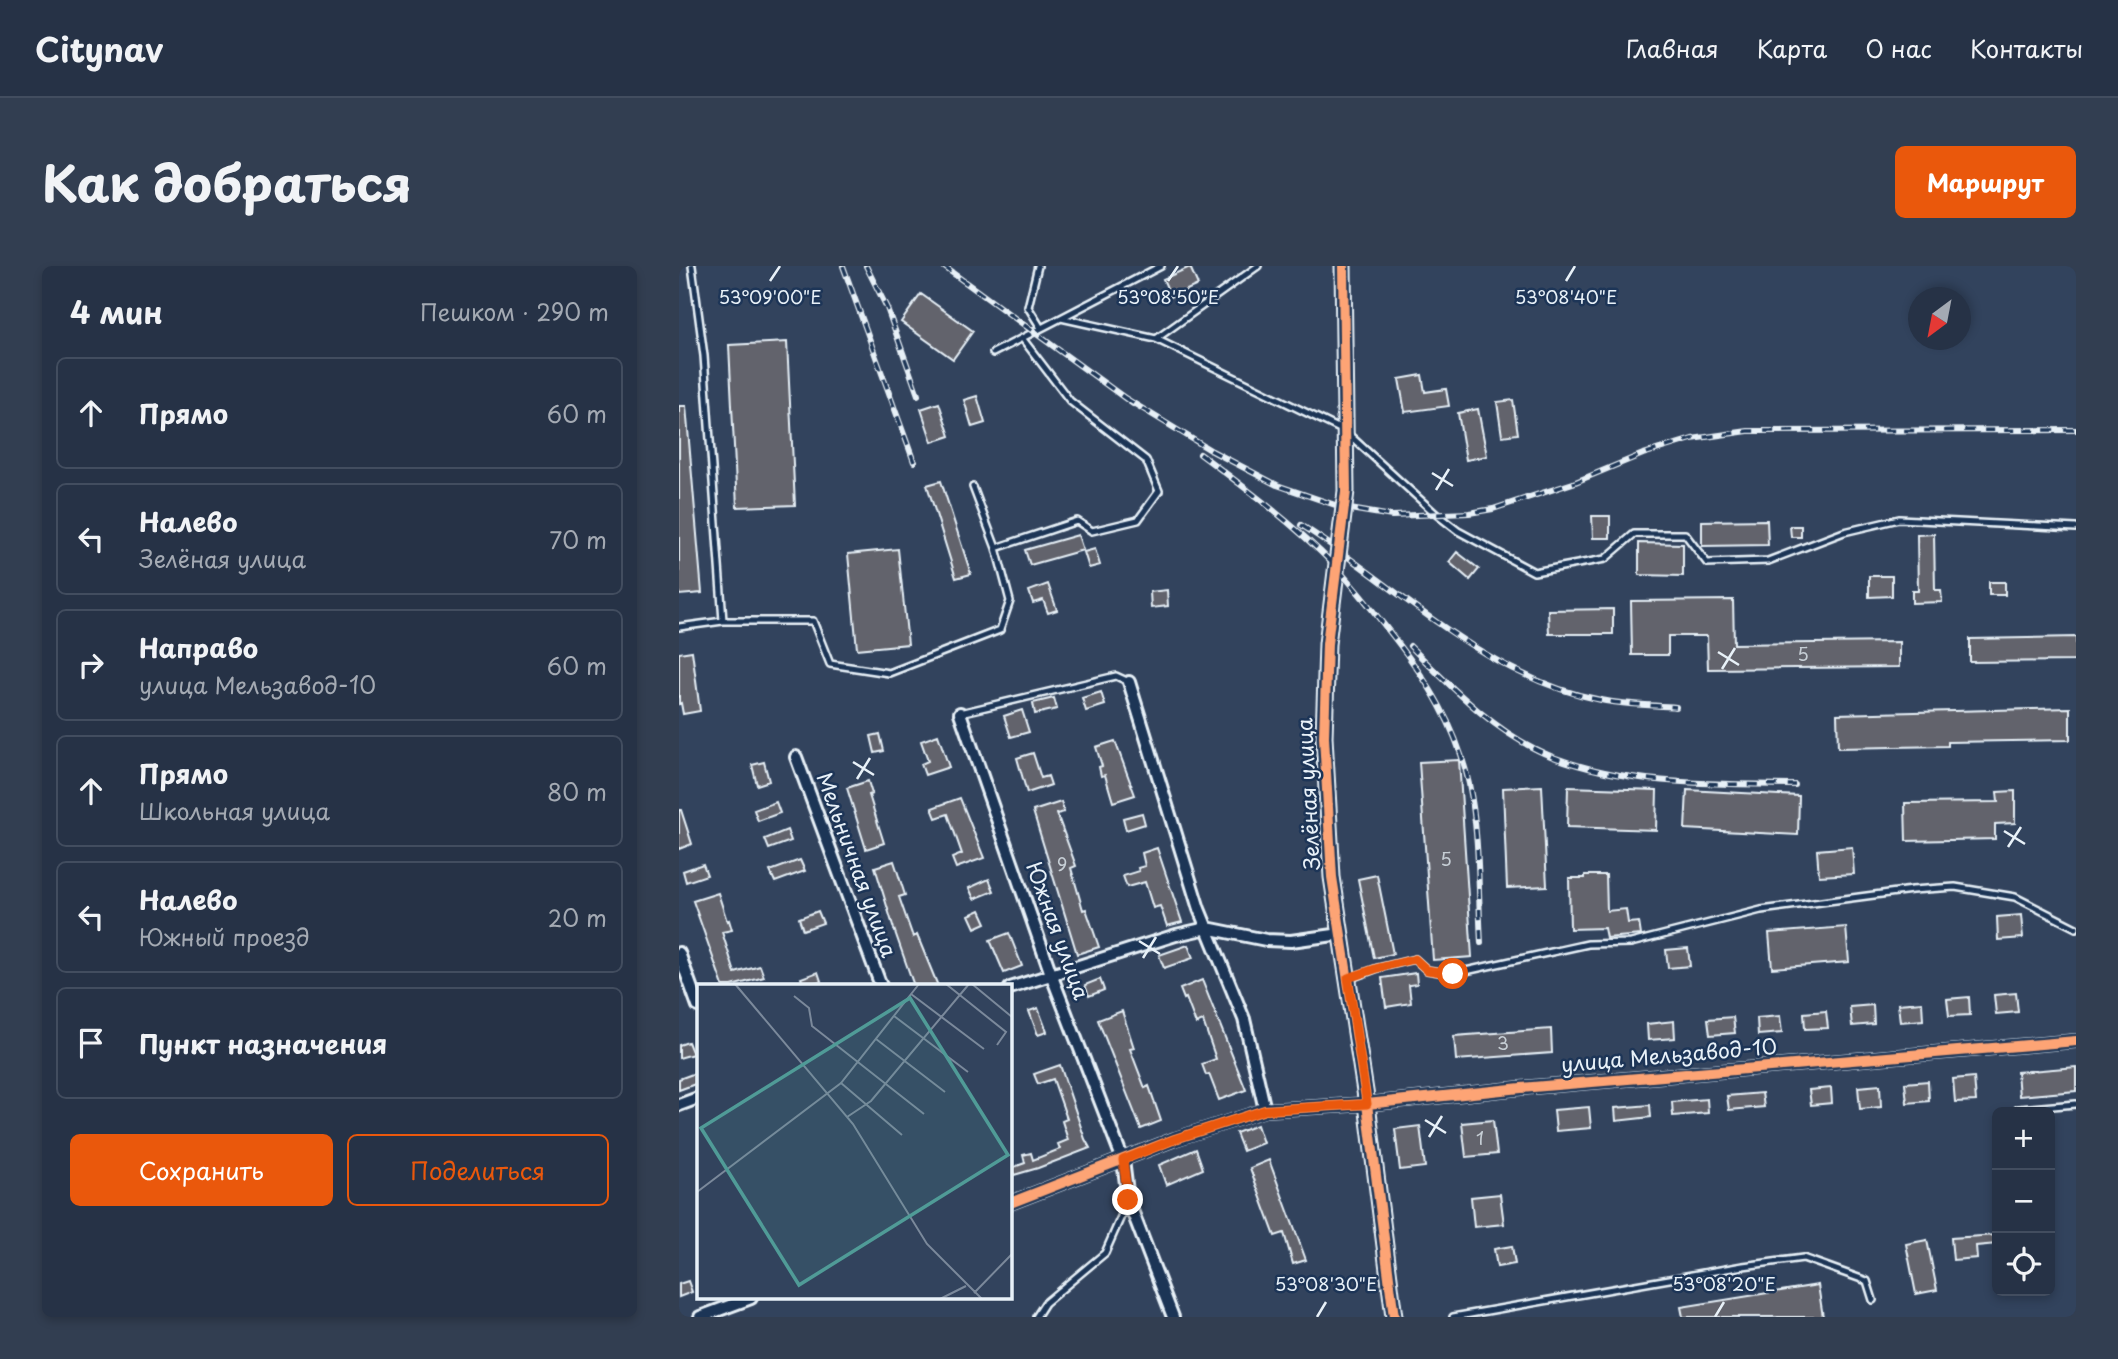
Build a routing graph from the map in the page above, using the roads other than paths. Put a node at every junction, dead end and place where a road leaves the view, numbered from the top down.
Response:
1 (692, 266) edge
2 (1038, 266) edge
3 (1161, 266) edge
4 (1258, 266) edge
5 (1343, 266) edge
6 (1061, 318) junction
7 (1041, 328) junction
8 (1022, 338) junction
9 (1156, 339) junction
10 (993, 353) dead end
11 (1346, 432) junction
12 (973, 487) dead end
13 (2076, 528) edge
14 (996, 548) junction
15 (723, 621) junction
16 (679, 627) edge
17 (1129, 682) joint
18 (960, 712) joint
19 (796, 757) dead end
20 (1207, 928) junction
21 (2076, 928) edge
22 (1341, 934) junction
23 (679, 953) edge
24 (1051, 974) junction
25 (1348, 978) junction
26 (880, 984) edge
27 (1011, 988) edge
28 (697, 1003) edge
29 (2076, 1041) edge
30 (697, 1098) edge
31 (1367, 1104) junction
32 (2076, 1104) edge
33 (679, 1105) edge
34 (2041, 1107) edge
35 (1265, 1110) junction
36 (1123, 1160) junction
37 (1128, 1200) junction
38 (1011, 1203) edge
39 (746, 1300) edge
40 (1873, 1300) dead end
41 (700, 1317) edge
42 (1037, 1317) edge
43 (1173, 1317) edge
44 (1394, 1317) edge
45 (1453, 1317) edge

1 - 15 lane
2 - 7 lane
3 - 6 lane
4 - 9 lane
5 - 11 street, Зелёная улица
6 - 7 lane
6 - 9 lane
7 - 8 lane
8 - 10 lane
8 - 14 lane
9 - 11 lane
11 - 13 lane
11 - 22 street, Зелёная улица
12 - 14 lane
14 - 15 lane
15 - 16 lane
17 - 18 lane
17 - 20 street
18 - 24 street, Южная улица
19 - 26 street, Мельничная улица
20 - 22 street
20 - 24 street
20 - 35 street
21 - 25 lane
22 - 25 street, Зелёная улица
23 - 28 street
24 - 27 street
24 - 36 street, Южная улица
25 - 31 street, Зелёная улица
29 - 31 street, улица Мельзавод-10
30 - 33 street
31 - 35 street, улица Мельзавод-10
31 - 44 street, Зелёная улица
32 - 34 lane
35 - 36 street, улица Мельзавод-10
36 - 37 street, Южная улица
36 - 38 street, улица Мельзавод-10
37 - 42 lane
37 - 43 street, Южная улица
39 - 41 street
40 - 45 lane

